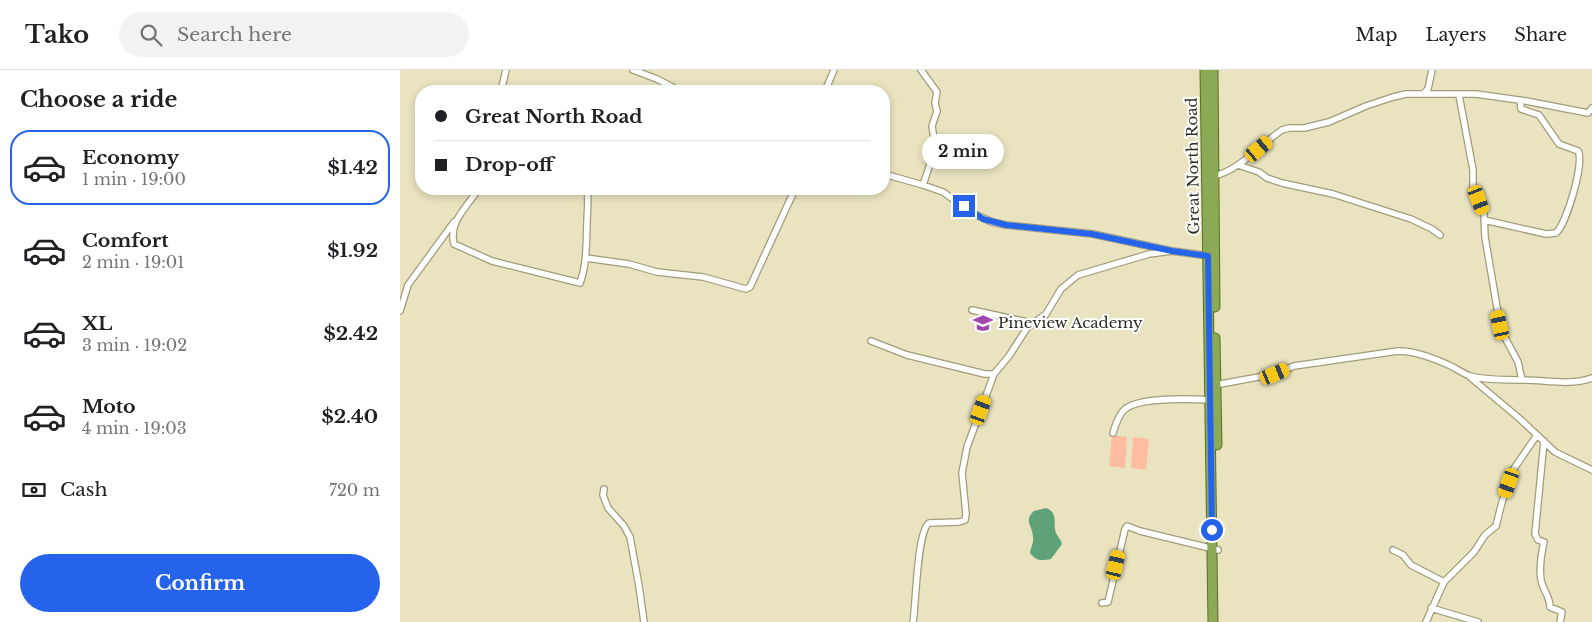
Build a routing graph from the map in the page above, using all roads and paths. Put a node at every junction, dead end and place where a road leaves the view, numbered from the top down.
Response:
1 (506, 70) edge
2 (633, 70) edge
3 (834, 70) edge
4 (921, 70) edge
5 (1205, 70) edge
6 (1213, 70) edge
7 (1432, 70) edge
8 (502, 85) edge
9 (669, 85) edge
10 (828, 85) edge
11 (1424, 94) junction
12 (1459, 95) junction
13 (1520, 100) junction
14 (1592, 108) edge
15 (1238, 165) junction
16 (890, 176) edge
17 (1210, 177) junction
18 (923, 185) junction
19 (473, 195) edge
20 (588, 195) edge
21 (792, 195) edge
22 (456, 218) junction
23 (1484, 220) junction
24 (1440, 235) dead end
25 (1172, 251) junction
26 (1211, 256) junction
27 (586, 258) junction
28 (972, 310) dead end
29 (400, 311) edge
30 (1032, 323) junction
31 (871, 341) dead end
32 (994, 374) junction
33 (1468, 376) junction
34 (1592, 378) edge
35 (1522, 380) junction
36 (1213, 385) junction
37 (1213, 400) junction
38 (1113, 433) dead end
39 (1537, 435) junction
40 (1544, 442) junction
41 (1592, 470) edge
42 (604, 489) dead end
43 (1215, 550) junction
44 (1393, 550) dead end
45 (1444, 582) junction
46 (1102, 603) dead end
47 (1431, 608) junction
48 (644, 622) edge
49 (913, 622) edge
50 (1213, 622) edge
51 (1218, 622) edge
52 (1426, 622) edge
53 (1478, 622) edge
54 (1560, 622) edge

1 - 8 street
2 - 9 street
3 - 10 street
4 - 18 street
5 - 17 highway, Great North Road
6 - 17 highway, Great North Road
7 - 11 street
11 - 12 street
11 - 15 street
12 - 13 street
12 - 23 street
13 - 14 street
13 - 23 street
15 - 17 street
15 - 24 street
16 - 18 street
17 - 26 highway, Great North Road
18 - 25 street
19 - 22 street
20 - 27 street
21 - 27 street
22 - 27 street
22 - 29 street
23 - 35 street
25 - 26 street
25 - 30 street
26 - 36 highway, Great North Road
28 - 30 street
30 - 32 street
31 - 32 street
32 - 49 street
33 - 35 street
33 - 36 street
33 - 39 street
34 - 35 street
36 - 37 highway, Great North Road
37 - 38 street
37 - 43 highway, Great North Road
39 - 40 street
39 - 45 street
40 - 41 street
40 - 54 street
42 - 48 street
43 - 46 street
43 - 50 highway, Great North Road
43 - 51 highway, Great North Road
44 - 45 street
45 - 47 street
47 - 52 street
47 - 53 street

